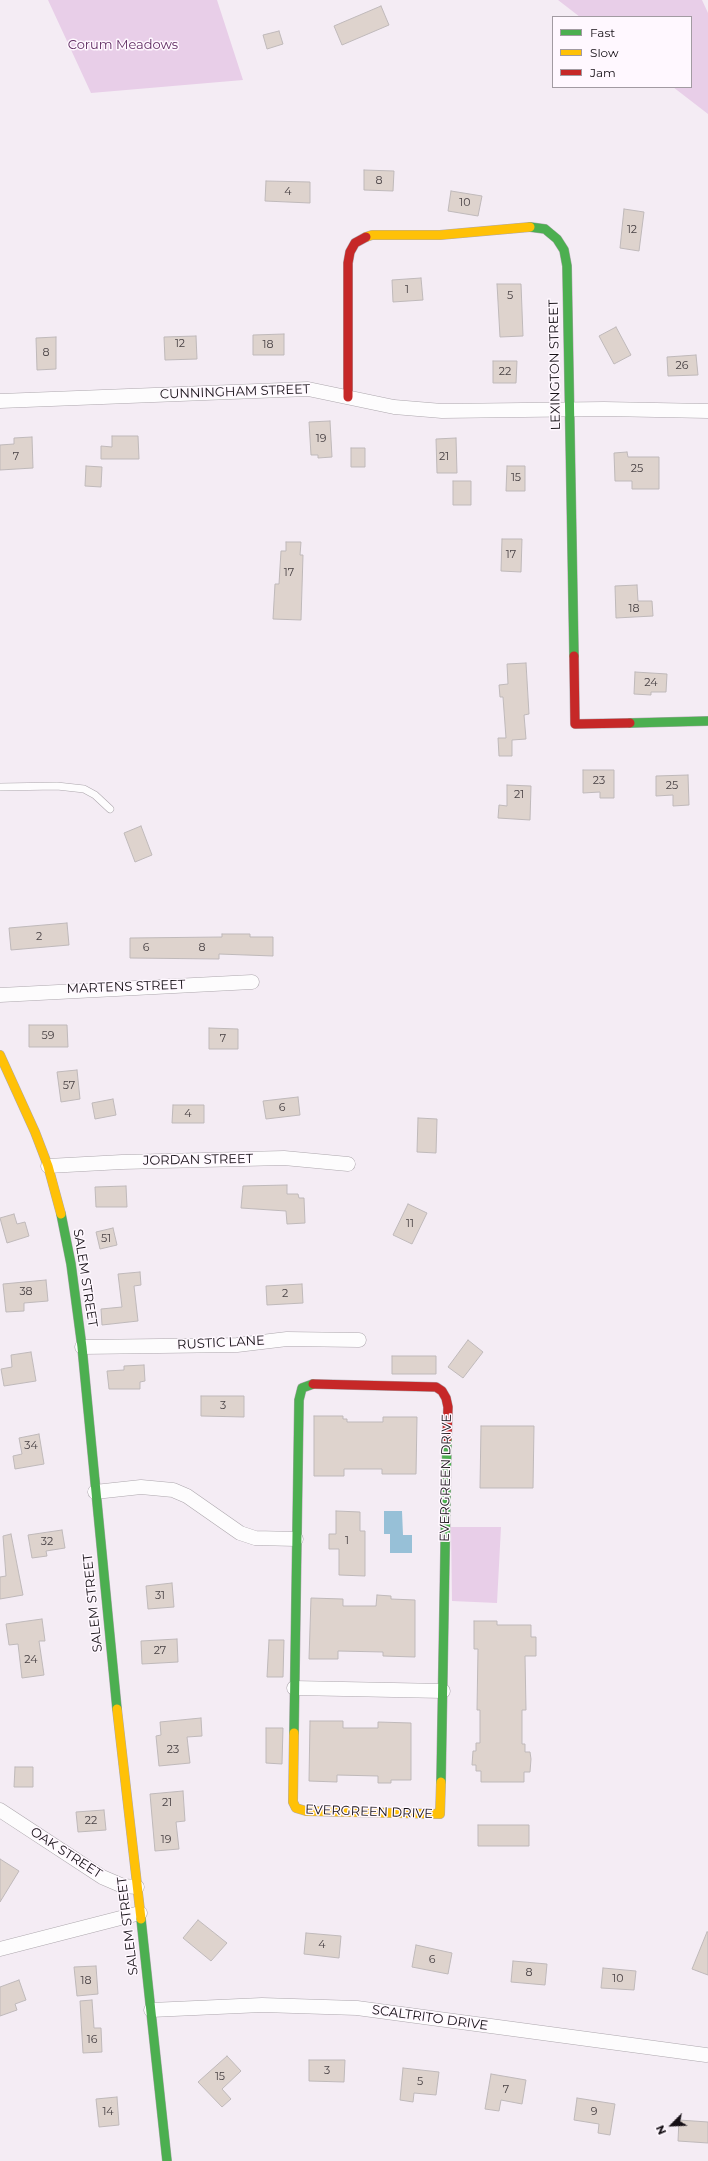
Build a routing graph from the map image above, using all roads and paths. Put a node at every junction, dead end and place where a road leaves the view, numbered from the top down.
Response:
1 (348, 397) junction
2 (0, 401) edge
3 (569, 410) junction
4 (708, 412) edge
5 (708, 721) edge
6 (0, 787) edge
7 (110, 809) dead end
8 (252, 982) dead end
9 (0, 995) edge
10 (0, 1055) edge
11 (348, 1164) dead end
12 (48, 1166) junction
13 (359, 1340) dead end
14 (82, 1347) junction
15 (96, 1492) junction
16 (296, 1539) junction
17 (294, 1688) junction
18 (443, 1691) junction
19 (0, 1810) edge
20 (137, 1887) junction
21 (140, 1913) junction
22 (0, 1949) edge
23 (151, 2010) junction
24 (706, 2055) dead end
25 (167, 2161) edge

1 - 2 street, CUNNINGHAM STREET
1 - 3 street, CUNNINGHAM STREET
1 - 3 street, LEXINGTON STREET
3 - 4 street, CUNNINGHAM STREET
3 - 5 street, LEXINGTON STREET
6 - 7 lane
8 - 9 street, MARTENS STREET
10 - 12 street, SALEM STREET
11 - 12 street, JORDAN STREET
12 - 14 street, SALEM STREET
13 - 14 street, RUSTIC LANE
14 - 15 street, SALEM STREET
15 - 16 street
15 - 20 street, SALEM STREET
16 - 17 street, EVERGREEN DRIVE
16 - 18 street, EVERGREEN DRIVE
17 - 18 street
17 - 18 street, EVERGREEN DRIVE
19 - 20 street, OAK STREET
20 - 21 street, SALEM STREET
21 - 22 street
21 - 23 street, SALEM STREET
23 - 24 street, SCALTRITO DRIVE
23 - 25 street, SALEM STREET

